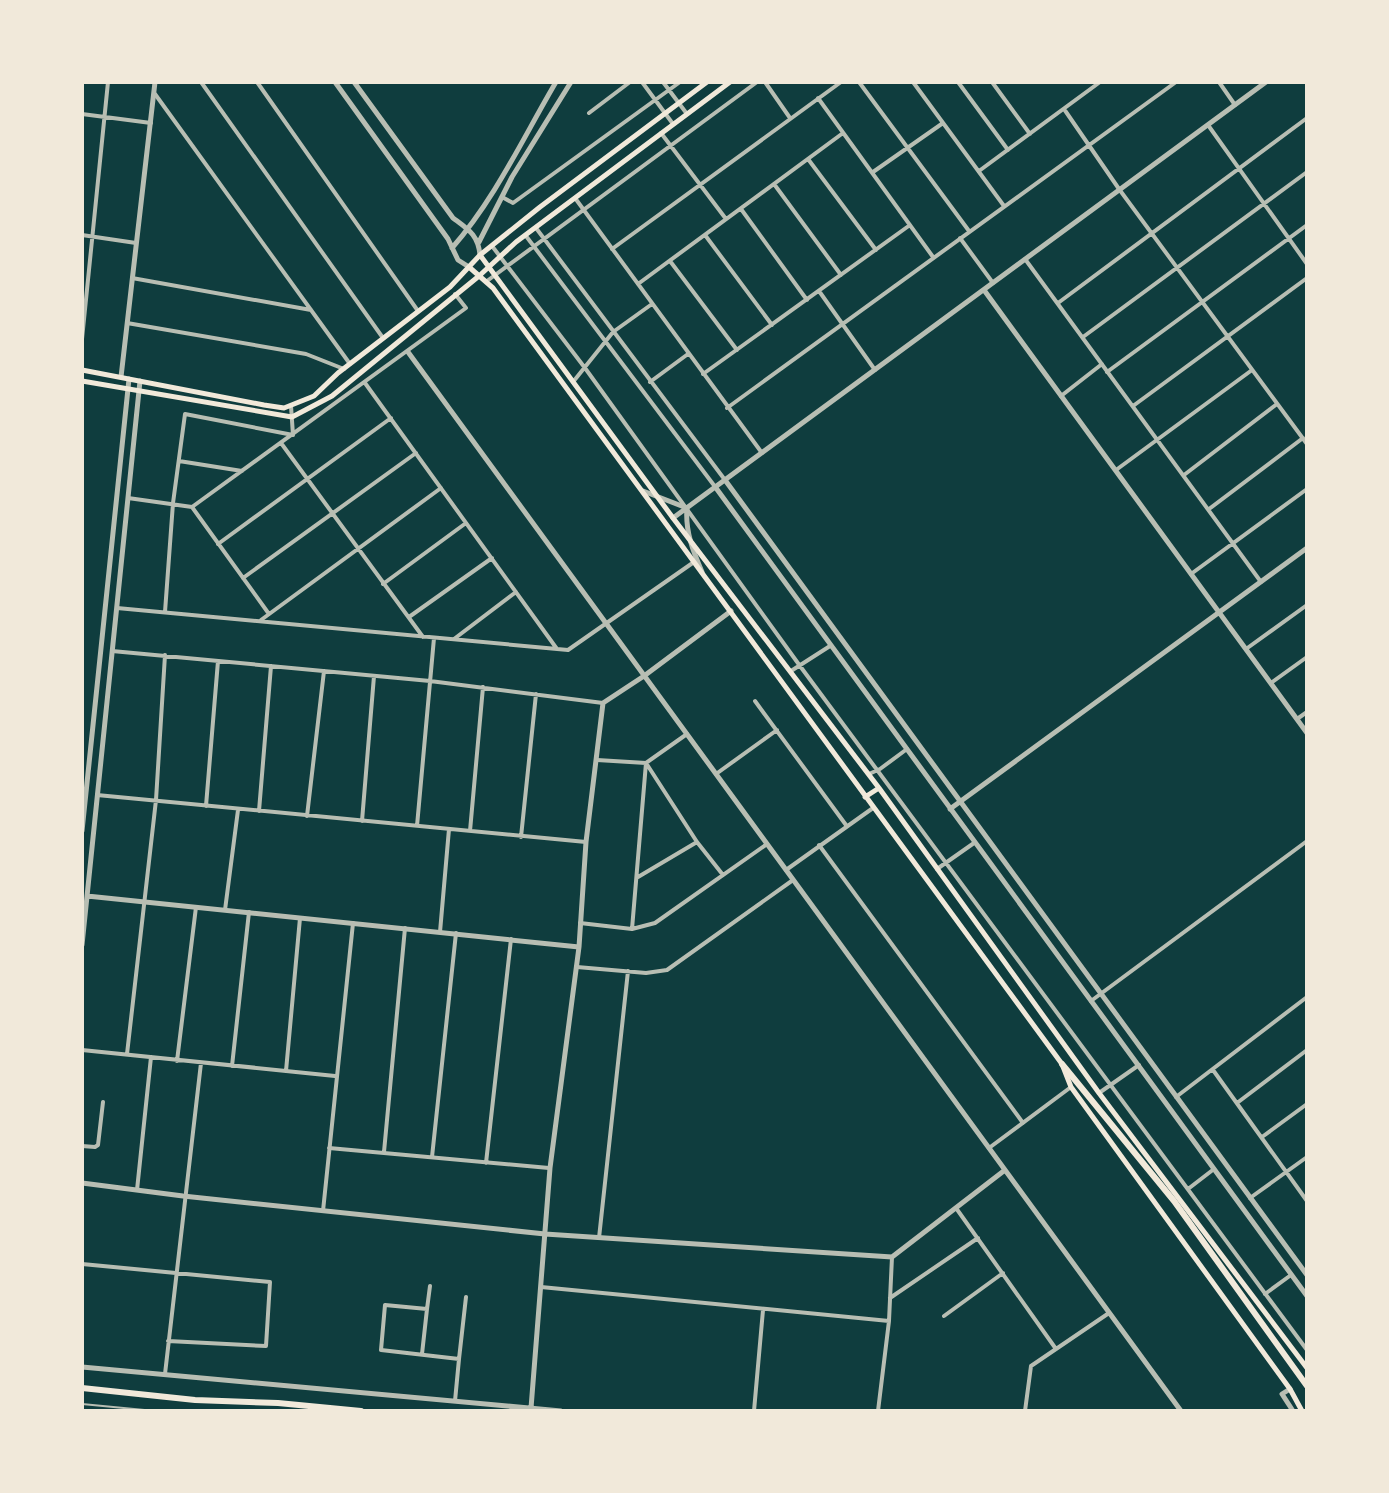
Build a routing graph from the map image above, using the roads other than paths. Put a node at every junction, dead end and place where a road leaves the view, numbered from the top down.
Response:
1 (108, 82) edge
2 (155, 82) edge
3 (201, 82) edge
4 (257, 82) edge
5 (335, 82) edge
6 (354, 82) edge
7 (556, 82) edge
8 (571, 82) edge
9 (630, 82) edge
10 (642, 82) edge
11 (663, 82) edge
12 (680, 82) edge
13 (707, 82) edge
14 (730, 82) edge
15 (757, 82) edge
16 (765, 82) edge
17 (841, 82) edge
18 (859, 82) edge
19 (913, 82) edge
20 (958, 82) edge
21 (992, 82) edge
22 (1100, 82) edge
23 (1176, 82) edge
24 (1219, 82) edge
25 (1266, 82) edge
26 (669, 90) junction
27 (155, 94) junction
28 (818, 98) junction
29 (656, 100) junction
30 (679, 103) junction
31 (1235, 105) junction
32 (1064, 109) junction
33 (589, 113) dead end
34 (665, 113) junction
35 (82, 114) edge
36 (687, 114) junction
37 (105, 117) junction
38 (790, 118) junction
39 (1307, 118) edge
40 (151, 123) junction
41 (943, 123) junction
42 (673, 124) junction
43 (1208, 125) junction
44 (661, 133) junction
45 (843, 133) junction
46 (1030, 134) junction
47 (1089, 145) junction
48 (671, 146) junction
49 (908, 147) junction
50 (1008, 150) junction
51 (808, 159) junction
52 (1239, 169) junction
53 (979, 171) junction
54 (1307, 172) edge
55 (872, 173) junction
56 (699, 184) junction
57 (774, 184) junction
58 (1119, 189) junction
59 (502, 197) junction
60 (575, 198) junction
61 (1265, 203) junction
62 (1004, 206) junction
63 (583, 208) junction
64 (741, 209) junction
65 (726, 219) junction
66 (910, 225) junction
67 (1307, 225) edge
68 (536, 228) junction
69 (468, 230) junction
70 (969, 231) junction
71 (1152, 233) junction
72 (82, 235) edge
73 (705, 235) junction
74 (526, 236) junction
75 (94, 237) junction
76 (960, 238) junction
77 (1289, 238) junction
78 (544, 239) junction
79 (479, 242) junction
80 (136, 243) junction
81 (492, 246) junction
82 (533, 246) junction
83 (452, 248) junction
84 (612, 249) junction
85 (876, 250) junction
86 (480, 255) junction
87 (500, 256) junction
88 (933, 257) junction
89 (1025, 259) junction
90 (670, 261) junction
91 (1307, 264) edge
92 (507, 265) junction
93 (469, 267) junction
94 (488, 267) junction
95 (1177, 268) junction
96 (494, 275) junction
97 (841, 275) junction
98 (479, 276) junction
99 (132, 278) junction
100 (1307, 278) edge
101 (487, 281) junction
102 (993, 283) junction
103 (638, 284) junction
104 (984, 290) junction
105 (819, 291) junction
106 (455, 294) junction
107 (807, 300) junction
108 (1058, 303) junction
109 (652, 304) junction
110 (1202, 304) junction
111 (311, 310) junction
112 (418, 311) junction
113 (127, 323) junction
114 (843, 323) junction
115 (772, 325) junction
116 (613, 332) junction
117 (1227, 336) junction
118 (1083, 337) junction
119 (383, 338) junction
120 (82, 339) edge
121 (605, 342) junction
122 (737, 350) junction
123 (408, 352) junction
124 (688, 354) junction
125 (350, 364) junction
126 (1102, 364) junction
127 (585, 368) junction
128 (344, 369) junction
129 (82, 370) edge
130 (875, 370) junction
131 (1252, 370) junction
132 (1107, 372) junction
133 (703, 374) junction
134 (121, 377) junction
135 (129, 379) junction
136 (82, 381) edge
137 (140, 381) junction
138 (573, 382) junction
139 (650, 382) junction
140 (365, 383) junction
141 (128, 389) junction
142 (139, 391) junction
143 (1061, 396) junction
144 (1277, 404) junction
145 (291, 406) junction
146 (1133, 406) junction
147 (727, 408) junction
148 (292, 417) junction
149 (391, 418) junction
150 (293, 435) junction
151 (1303, 438) junction
152 (1158, 440) junction
153 (281, 443) junction
154 (1307, 444) edge
155 (416, 453) junction
156 (762, 453) junction
157 (179, 461) junction
158 (1116, 470) junction
159 (242, 471) junction
160 (1184, 475) junction
161 (307, 479) junction
162 (725, 480) junction
163 (441, 488) junction
164 (716, 488) junction
165 (1307, 489) edge
166 (642, 491) junction
167 (128, 498) junction
168 (658, 498) junction
169 (173, 503) junction
170 (192, 507) junction
171 (687, 508) junction
172 (1209, 510) junction
173 (331, 513) junction
174 (673, 518) junction
175 (466, 523) junction
176 (690, 540) junction
177 (1234, 543) junction
178 (218, 544) junction
179 (1307, 548) edge
180 (357, 549) junction
181 (492, 558) junction
182 (694, 562) junction
183 (703, 573) junction
184 (1191, 574) junction
185 (243, 578) junction
186 (1261, 582) junction
187 (383, 584) junction
188 (516, 592) junction
189 (1307, 605) edge
190 (117, 608) junction
191 (731, 611) junction
192 (165, 612) junction
193 (1219, 612) junction
194 (269, 614) junction
195 (408, 618) junction
196 (259, 621) junction
197 (606, 624) junction
198 (423, 637) junction
199 (434, 638) junction
200 (453, 640) junction
201 (830, 646) junction
202 (557, 649) junction
203 (1246, 649) junction
204 (112, 651) junction
205 (165, 655) junction
206 (1307, 657) edge
207 (218, 660) junction
208 (271, 665) junction
209 (800, 666) junction
210 (324, 671) junction
211 (791, 671) junction
212 (374, 675) junction
213 (644, 676) junction
214 (430, 681) junction
215 (1271, 683) junction
216 (483, 687) junction
217 (536, 694) junction
218 (755, 701) dead end
219 (603, 703) junction
220 (1307, 712) edge
221 (1297, 719) junction
222 (777, 730) junction
223 (1307, 733) edge
224 (687, 734) junction
225 (907, 749) junction
226 (597, 760) junction
227 (646, 763) junction
228 (880, 769) junction
229 (716, 774) junction
230 (868, 774) junction
231 (879, 788) junction
232 (97, 795) junction
233 (865, 797) junction
234 (156, 800) junction
235 (960, 802) junction
236 (206, 806) junction
237 (873, 808) junction
238 (950, 809) junction
239 (238, 810) junction
240 (259, 811) junction
241 (307, 816) junction
242 (362, 821) junction
243 (846, 825) junction
244 (417, 826) junction
245 (449, 829) junction
246 (82, 831) edge
247 (470, 831) junction
248 (521, 837) junction
249 (1307, 841) edge
250 (586, 842) junction
251 (697, 842) junction
252 (974, 843) junction
253 (767, 844) junction
254 (819, 845) junction
255 (947, 862) junction
256 (937, 869) junction
257 (786, 870) junction
258 (723, 875) junction
259 (636, 878) junction
260 (793, 880) junction
261 (87, 896) junction
262 (146, 901) junction
263 (196, 907) junction
264 (225, 910) junction
265 (249, 912) junction
266 (300, 917) junction
267 (353, 922) junction
268 (580, 923) junction
269 (405, 928) junction
270 (632, 929) junction
271 (440, 932) junction
272 (456, 933) junction
273 (511, 939) junction
274 (82, 945) edge
275 (579, 947) junction
276 (576, 967) junction
277 (628, 971) junction
278 (1100, 994) junction
279 (1307, 997) edge
280 (1091, 1001) junction
281 (82, 1050) edge
282 (1307, 1050) edge
283 (127, 1054) junction
284 (151, 1057) junction
285 (177, 1061) junction
286 (201, 1063) junction
287 (1062, 1064) junction
288 (1139, 1065) junction
289 (232, 1066) junction
290 (1213, 1070) junction
291 (286, 1071) junction
292 (335, 1076) junction
293 (1110, 1085) junction
294 (1071, 1087) junction
295 (1099, 1093) junction
296 (1176, 1097) junction
297 (103, 1102) dead end
298 (1237, 1103) junction
299 (1307, 1104) edge
300 (1023, 1123) junction
301 (1262, 1137) junction
302 (82, 1146) edge
303 (329, 1148) junction
304 (989, 1148) junction
305 (384, 1152) junction
306 (432, 1157) junction
307 (1307, 1157) edge
308 (486, 1163) junction
309 (550, 1168) junction
310 (1214, 1169) junction
311 (1005, 1170) junction
312 (1286, 1172) junction
313 (82, 1183) edge
314 (1188, 1189) junction
315 (137, 1190) junction
316 (183, 1196) junction
317 (1250, 1198) junction
318 (1307, 1201) edge
319 (956, 1208) junction
320 (323, 1211) junction
321 (545, 1234) junction
322 (599, 1238) junction
323 (978, 1238) junction
324 (892, 1257) junction
325 (82, 1264) edge
326 (1003, 1273) junction
327 (174, 1274) junction
328 (1291, 1275) junction
329 (1307, 1275) edge
330 (430, 1286) dead end
331 (541, 1287) junction
332 (1265, 1294) junction
333 (1307, 1296) edge
334 (466, 1297) dead end
335 (890, 1298) junction
336 (427, 1309) junction
337 (764, 1309) junction
338 (1109, 1313) junction
339 (944, 1316) dead end
340 (889, 1321) junction
341 (168, 1341) junction
342 (1056, 1349) junction
343 (1307, 1350) edge
344 (422, 1354) junction
345 (459, 1359) junction
346 (82, 1367) edge
347 (1307, 1368) edge
348 (165, 1374) junction
349 (1307, 1386) edge
350 (82, 1388) edge
351 (1290, 1389) junction
352 (455, 1401) junction
353 (82, 1404) edge
354 (531, 1408) junction
355 (155, 1411) edge
356 (361, 1411) edge
357 (561, 1411) edge
358 (754, 1411) edge
359 (878, 1411) edge
360 (1025, 1411) edge
361 (1181, 1411) edge
362 (1293, 1411) edge
363 (1302, 1411) edge

1 - 37 street
2 - 27 street
3 - 119 street
4 - 112 street
5 - 83 street
6 - 69 street
7 - 69 street
8 - 59 street
9 - 33 street
10 - 29 street
11 - 26 street
12 - 26 street
13 - 30 main road
14 - 36 main road
15 - 48 street
16 - 38 street
17 - 28 street
18 - 49 street
19 - 41 street
20 - 50 street
21 - 46 street
22 - 32 street
23 - 47 street
24 - 31 street
25 - 31 street
26 - 29 street
26 - 30 street
27 - 40 street
27 - 111 street
28 - 38 street
28 - 45 street
29 - 34 street
29 - 59 street
30 - 34 main road
30 - 36 street
31 - 43 street
32 - 46 street
32 - 47 street
34 - 42 street
34 - 81 main road
35 - 37 street
36 - 42 main road
37 - 40 street
37 - 75 street
38 - 56 street
39 - 52 street
40 - 80 street
41 - 49 street
41 - 53 street
42 - 44 main road
43 - 52 street
43 - 58 street
44 - 48 street
44 - 60 main road
45 - 51 street
45 - 55 street
46 - 50 street
47 - 58 street
47 - 62 street
48 - 56 street
48 - 63 street
49 - 55 street
49 - 70 street
50 - 53 street
51 - 57 street
51 - 85 street
52 - 61 street
52 - 71 street
53 - 62 street
54 - 61 street
55 - 66 street
56 - 65 street
56 - 84 street
57 - 64 street
57 - 97 street
58 - 71 street
58 - 89 street
59 - 79 street
60 - 63 street
60 - 68 main road
61 - 77 street
61 - 95 street
62 - 70 street
63 - 78 street
63 - 84 street
64 - 65 street
64 - 107 street
65 - 73 street
66 - 85 street
66 - 88 street
67 - 77 street
68 - 74 main road
68 - 78 street
69 - 79 street
69 - 83 street
70 - 76 street
71 - 95 street
71 - 108 street
72 - 75 street
73 - 90 street
73 - 115 street
74 - 82 street
74 - 87 main road
75 - 80 street
75 - 120 street
76 - 88 street
76 - 102 street
77 - 91 street
77 - 110 street
78 - 82 street
78 - 116 street
79 - 86 street
80 - 99 street
81 - 86 main road
81 - 87 street
82 - 92 street
82 - 121 street
83 - 93 street
84 - 103 street
85 - 97 street
86 - 93 main road
86 - 94 main road
87 - 92 street
87 - 94 main road
88 - 114 street
89 - 102 street
89 - 108 street
90 - 103 street
90 - 122 street
92 - 96 street
92 - 127 street
93 - 98 main road
93 - 112 main road
94 - 96 main road
94 - 98 main road
95 - 110 street
95 - 118 street
96 - 101 street
96 - 138 main road
97 - 105 street
98 - 101 main road
98 - 106 main road
99 - 111 street
99 - 113 street
100 - 117 street
101 - 166 main road
102 - 104 street
103 - 109 street
104 - 130 street
104 - 143 street
105 - 107 street
105 - 114 street
106 - 123 street
106 - 148 main road
107 - 115 street
108 - 118 street
109 - 116 street
109 - 124 street
110 - 117 street
110 - 132 street
111 - 125 street
112 - 119 main road
113 - 128 street
113 - 134 street
114 - 130 street
114 - 147 street
115 - 122 street
116 - 121 street
116 - 139 street
117 - 131 street
117 - 146 street
118 - 126 street
119 - 125 main road
121 - 127 street
121 - 164 street
122 - 133 street
123 - 140 street
123 - 197 street
124 - 133 street
124 - 139 street
125 - 128 main road
126 - 132 street
126 - 143 street
127 - 138 street
127 - 171 street
128 - 145 main road
129 - 134 main road
130 - 156 street
131 - 144 street
131 - 152 street
132 - 146 street
133 - 147 street
134 - 135 main road
135 - 137 main road
135 - 141 street
136 - 141 main road
137 - 142 street
137 - 145 main road
138 - 168 main road
139 - 162 street
140 - 149 street
140 - 150 street
141 - 142 main road
141 - 246 street
142 - 148 main road
142 - 167 street
143 - 158 street
144 - 151 street
144 - 160 street
145 - 148 street
146 - 152 street
147 - 156 street
148 - 150 street
149 - 155 street
149 - 161 street
150 - 153 street
150 - 157 street
151 - 154 street
151 - 172 street
152 - 158 street
152 - 160 street
153 - 159 street
153 - 161 street
155 - 163 street
155 - 173 street
156 - 162 street
157 - 159 street
157 - 169 street
158 - 184 street
159 - 170 street
160 - 172 street
161 - 173 street
161 - 178 street
162 - 164 street
162 - 235 street
163 - 175 street
163 - 180 street
164 - 171 street
164 - 201 street
165 - 177 street
166 - 168 street
166 - 182 main road
167 - 169 street
167 - 190 street
168 - 171 street
168 - 174 main road
169 - 170 street
169 - 192 street
170 - 178 street
171 - 174 street
171 - 176 street
171 - 209 street
172 - 177 street
173 - 180 street
173 - 185 street
174 - 176 main road
175 - 181 street
175 - 187 street
176 - 183 street
176 - 211 main road
177 - 184 street
177 - 186 street
178 - 185 street
179 - 186 street
180 - 187 street
180 - 194 street
181 - 188 street
181 - 195 street
182 - 183 main road
182 - 197 street
183 - 191 main road
184 - 193 street
185 - 194 street
186 - 193 street
187 - 195 street
188 - 200 street
188 - 202 street
189 - 203 street
190 - 192 street
190 - 204 street
191 - 213 street
191 - 233 main road
192 - 196 street
193 - 203 street
193 - 235 street
194 - 196 street
195 - 198 street
196 - 198 street
197 - 202 street
197 - 213 street
198 - 199 street
199 - 200 street
199 - 214 street
200 - 202 street
201 - 209 street
201 - 225 street
203 - 215 street
204 - 205 street
204 - 232 street
205 - 207 street
205 - 234 street
206 - 215 street
207 - 208 street
207 - 236 street
208 - 210 street
208 - 240 street
209 - 211 street
209 - 228 street
210 - 212 street
210 - 241 street
211 - 230 main road
212 - 214 street
212 - 242 street
213 - 219 street
213 - 224 street
214 - 216 street
214 - 244 street
215 - 221 street
216 - 217 street
216 - 247 street
217 - 219 street
217 - 248 street
218 - 222 street
219 - 226 street
220 - 221 street
221 - 223 street
222 - 229 street
222 - 243 street
224 - 227 street
224 - 229 street
225 - 228 street
225 - 238 street
226 - 227 street
226 - 250 street
227 - 251 street
227 - 259 street
228 - 230 street
228 - 255 street
229 - 253 street
230 - 231 main road
231 - 233 main road
231 - 256 main road
232 - 234 street
232 - 261 street
233 - 237 main road
234 - 236 street
234 - 262 street
235 - 238 street
235 - 278 street
236 - 239 street
237 - 243 street
237 - 287 main road
238 - 252 street
239 - 240 street
239 - 264 street
240 - 241 street
241 - 242 street
242 - 244 street
243 - 254 street
244 - 245 street
245 - 247 street
245 - 271 street
247 - 248 street
248 - 250 street
249 - 278 street
250 - 268 street
251 - 258 street
251 - 259 street
252 - 255 street
252 - 280 street
253 - 257 street
253 - 258 street
254 - 257 street
254 - 300 street
255 - 256 street
255 - 293 street
256 - 295 main road
257 - 260 street
258 - 270 street
259 - 270 street
260 - 277 street
260 - 304 street
261 - 262 street
261 - 274 street
262 - 263 street
262 - 283 street
263 - 264 street
263 - 285 street
264 - 265 street
265 - 266 street
265 - 289 street
266 - 267 street
266 - 291 street
267 - 269 street
267 - 292 street
268 - 270 street
268 - 275 street
269 - 271 street
269 - 305 street
271 - 272 street
272 - 273 street
272 - 306 street
273 - 275 street
273 - 308 street
275 - 276 street
276 - 277 street
276 - 309 street
277 - 322 street
278 - 280 street
278 - 296 street
279 - 290 street
280 - 288 street
281 - 283 street
282 - 298 street
283 - 284 street
284 - 285 street
284 - 315 street
285 - 286 street
286 - 289 street
286 - 316 street
287 - 294 main road
287 - 349 main road
288 - 293 street
288 - 310 street
289 - 291 street
290 - 296 street
290 - 298 street
291 - 292 street
292 - 303 street
293 - 295 street
293 - 314 street
294 - 300 street
294 - 351 main road
295 - 347 main road
296 - 317 street
297 - 302 street
298 - 301 street
299 - 301 street
300 - 304 street
301 - 312 street
303 - 305 street
303 - 320 street
304 - 311 street
305 - 306 street
306 - 308 street
307 - 312 street
308 - 309 street
309 - 321 street
310 - 314 street
310 - 328 street
311 - 319 street
311 - 338 street
312 - 317 street
312 - 318 street
313 - 315 street
314 - 332 street
315 - 316 street
316 - 320 street
316 - 327 street
317 - 329 street
319 - 323 street
319 - 324 street
320 - 321 street
321 - 322 street
321 - 331 street
322 - 324 street
323 - 326 street
323 - 335 street
324 - 335 street
325 - 327 street
326 - 339 street
326 - 342 street
327 - 341 street
327 - 341 street
328 - 332 street
328 - 333 street
330 - 336 street
331 - 337 street
331 - 354 street
332 - 343 street
334 - 345 street
335 - 340 street
336 - 344 street
336 - 344 street
337 - 340 street
337 - 358 street
338 - 342 street
338 - 361 street
340 - 359 street
341 - 348 street
342 - 360 street
344 - 345 street
345 - 352 street
346 - 348 street
348 - 352 street
350 - 356 main road
351 - 362 street
351 - 363 main road
352 - 354 street
353 - 355 lane
354 - 357 street

